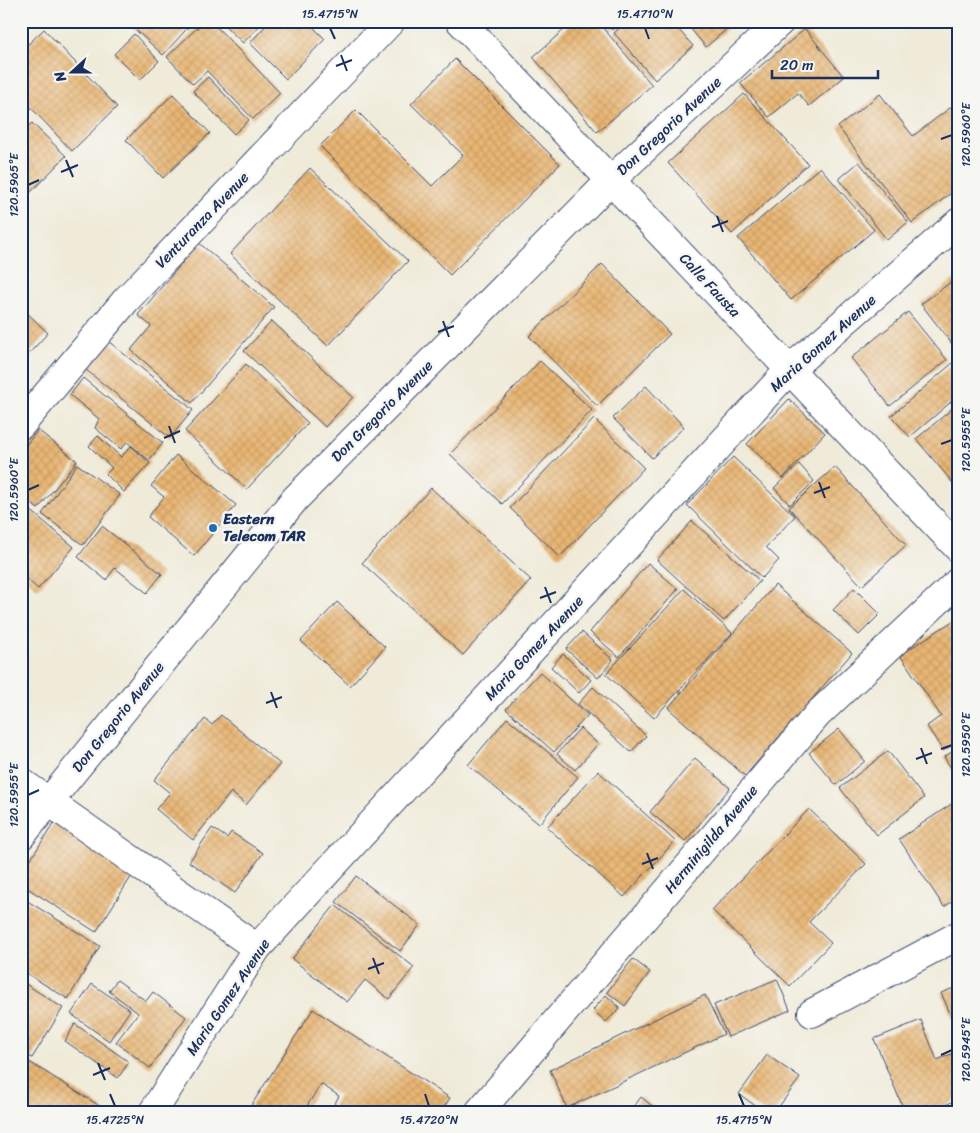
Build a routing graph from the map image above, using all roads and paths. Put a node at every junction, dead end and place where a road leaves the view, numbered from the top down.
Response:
1 (391, 21) edge
2 (460, 21) edge
3 (781, 21) edge
4 (611, 180) junction
5 (959, 222) edge
6 (790, 369) junction
7 (21, 425) edge
8 (959, 549) edge
9 (959, 581) edge
10 (21, 782) edge
11 (49, 802) junction
12 (21, 836) edge
13 (959, 935) edge
14 (257, 948) junction
15 (812, 1014) dead end
16 (153, 1112) edge
17 (479, 1112) edge

1 - 7 street, Venturanza Avenue
2 - 4 street, Calle Fausta
3 - 4 street, Don Gregorio Avenue
4 - 6 street, Calle Fausta
4 - 11 street, Don Gregorio Avenue
5 - 6 street, Maria Gomez Avenue
6 - 8 street, Calle Fausta
6 - 14 street, Maria Gomez Avenue
9 - 17 street, Herminigilda Avenue
10 - 11 street
11 - 12 street, Don Gregorio Avenue
11 - 14 street
13 - 15 street
14 - 16 street, Maria Gomez Avenue

